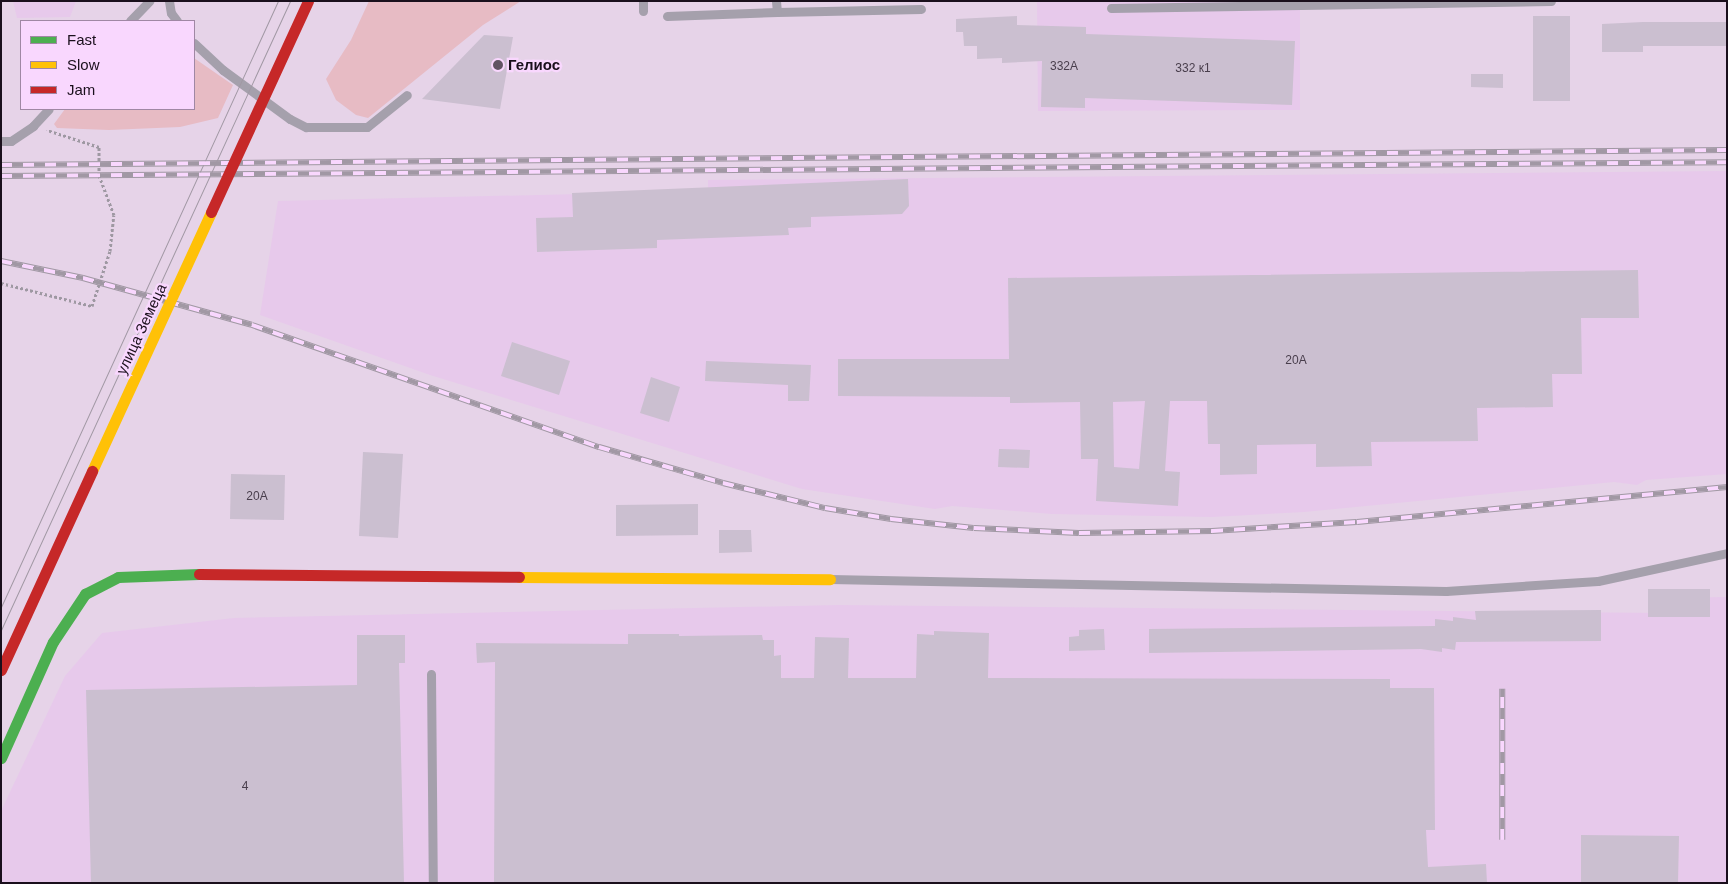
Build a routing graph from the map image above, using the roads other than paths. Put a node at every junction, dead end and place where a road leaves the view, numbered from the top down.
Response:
1 (149, 1) edge
2 (169, 1) edge
3 (308, 1) edge
4 (643, 1) edge
5 (776, 1) edge
6 (1551, 1) edge
7 (1112, 8) dead end
8 (921, 10) dead end
9 (643, 11) dead end
10 (777, 12) junction
11 (667, 16) dead end
12 (131, 20) edge
13 (176, 20) edge
14 (195, 44) edge
15 (407, 95) dead end
16 (48, 110) edge
17 (1, 141) edge
18 (1727, 553) edge
19 (830, 579) joint
20 (1, 670) edge
21 (431, 674) dead end
22 (1, 758) edge
23 (433, 883) edge

1 - 12 lane
2 - 13 lane
3 - 20 street, улица Земеца, bridge
4 - 9 lane
5 - 10 lane
6 - 7 lane
8 - 10 lane
10 - 11 lane
14 - 15 lane
16 - 17 lane
18 - 19 lane
19 - 22 street
21 - 23 lane

